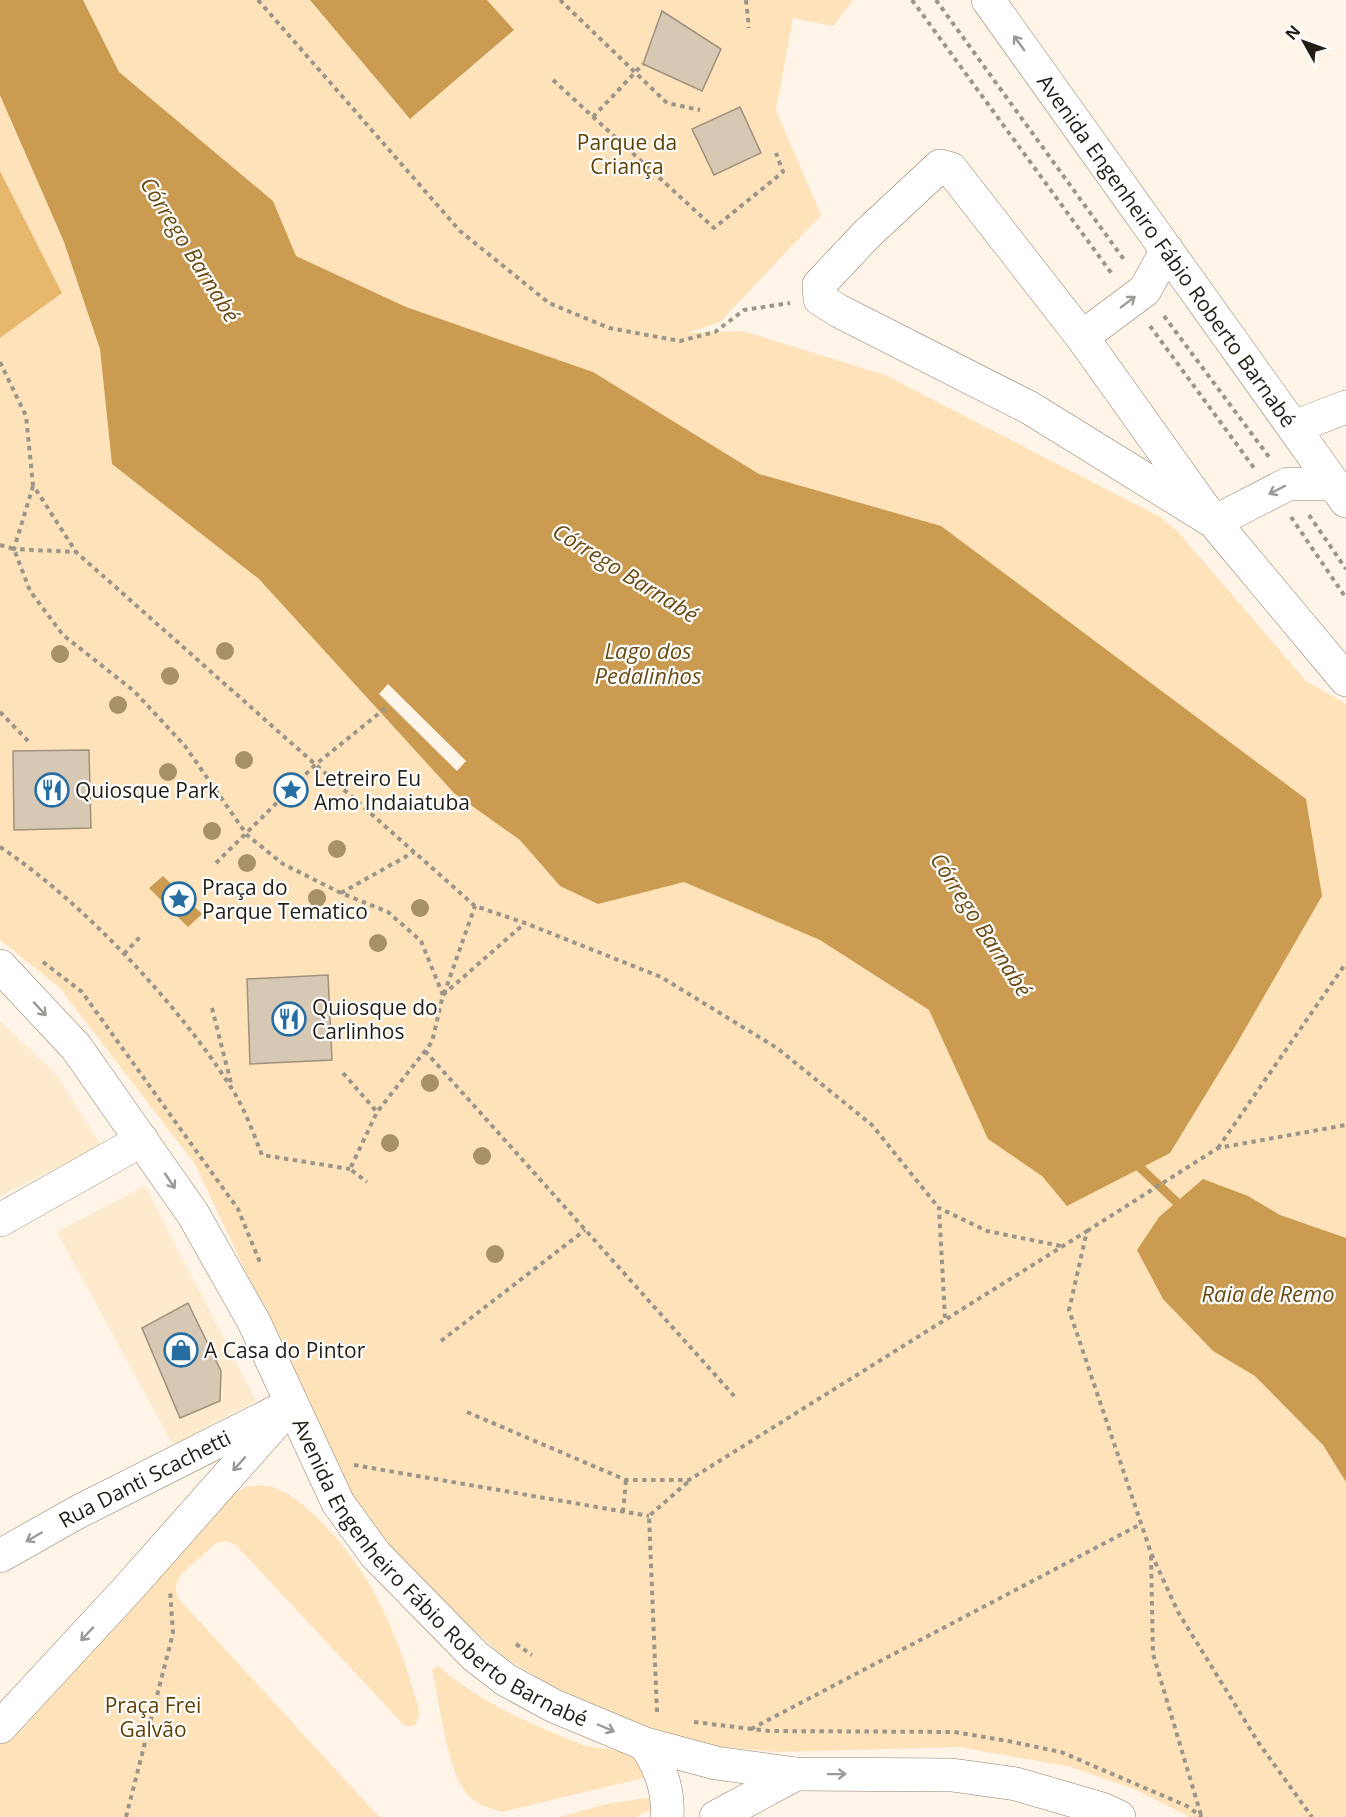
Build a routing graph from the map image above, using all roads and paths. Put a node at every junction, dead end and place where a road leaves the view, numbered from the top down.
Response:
1 (258, 0) edge
2 (560, 0) edge
3 (746, 0) edge
4 (912, 0) edge
5 (988, 0) edge
6 (748, 28) dead end
7 (643, 64) dead end
8 (634, 74) junction
9 (553, 80) dead end
10 (700, 110) dead end
11 (593, 117) junction
12 (776, 153) dead end
13 (1167, 250) junction
14 (820, 299) junction
15 (1131, 300) junction
16 (1082, 338) junction
17 (0, 364) edge
18 (1346, 407) edge
19 (1294, 427) junction
20 (33, 485) junction
21 (1272, 492) junction
22 (1340, 493) edge
23 (1214, 522) junction
24 (0, 545) edge
25 (14, 549) junction
26 (75, 552) junction
27 (1346, 598) edge
28 (1346, 680) edge
29 (388, 706) dead end
30 (0, 712) edge
31 (28, 741) dead end
32 (315, 765) junction
33 (247, 835) junction
34 (0, 847) edge
35 (414, 852) junction
36 (216, 863) dead end
37 (340, 893) junction
38 (475, 906) junction
39 (525, 923) junction
40 (141, 935) dead end
41 (123, 954) junction
42 (36, 957) dead end
43 (1346, 963) edge
44 (0, 966) edge
45 (443, 995) junction
46 (212, 1008) dead end
47 (425, 1051) junction
48 (344, 1073) dead end
49 (233, 1091) junction
50 (377, 1112) junction
51 (1346, 1125) edge
52 (142, 1140) junction
53 (1218, 1148) junction
54 (350, 1169) junction
55 (367, 1182) dead end
56 (939, 1209) junction
57 (0, 1220) edge
58 (585, 1230) junction
59 (1087, 1231) junction
60 (1062, 1246) junction
61 (265, 1273) dead end
62 (945, 1319) junction
63 (441, 1341) dead end
64 (735, 1397) dead end
65 (291, 1405) junction
66 (467, 1412) dead end
67 (352, 1472) dead end
68 (626, 1480) junction
69 (689, 1480) junction
70 (623, 1512) junction
71 (650, 1516) junction
72 (1141, 1524) junction
73 (168, 1544) junction
74 (1151, 1553) junction
75 (0, 1556) edge
76 (507, 1638) dead end
77 (542, 1661) dead end
78 (646, 1708) dead end
79 (657, 1712) junction
80 (665, 1714) dead end
81 (692, 1721) dead end
82 (0, 1727) edge
83 (750, 1729) junction
84 (645, 1744) junction
85 (796, 1774) junction
86 (126, 1817) edge
87 (667, 1817) edge
88 (716, 1817) edge
89 (1119, 1817) edge
90 (1201, 1817) edge
91 (1312, 1817) edge

1 - 14 path
2 - 8 path
3 - 6 path
4 - 15 path
13 -> 5 main road, Avenida Engenheiro Fábio Roberto Barnabé
7 - 8 path
8 - 10 path
8 - 11 path
9 - 11 path
11 - 12 path
13 - 15 main road
13 - 19 main road, Avenida Engenheiro Fábio Roberto Barnabé
14 - 16 main road
14 - 23 main road
16 -> 15 main road
15 - 21 path
16 - 23 main road
17 - 20 path
18 - 19 main road
19 - 22 main road, Avenida Engenheiro Fábio Roberto Barnabé
20 - 25 path
20 - 26 path
22 -> 21 main road
21 - 23 main road
21 - 27 path
23 - 28 main road
24 - 25 path
25 - 26 path
25 - 33 path
26 - 32 path
29 - 32 path
30 - 31 path
32 - 33 path
32 - 35 path
33 - 36 path
33 - 37 path
34 - 41 path
35 - 37 path
35 - 38 path
37 - 45 path
38 - 39 path
38 - 45 path
39 - 45 path
39 - 56 path
40 - 41 path
41 - 49 path
42 - 61 path
43 - 53 path
44 -> 52 main road, Avenida Engenheiro Fábio Roberto Barnabé
45 - 47 path
46 - 49 path
47 - 50 path
47 - 58 path
48 - 50 path
49 - 54 path
50 - 54 path
51 - 53 path
52 - 57 main road
52 -> 65 main road, Avenida Engenheiro Fábio Roberto Barnabé
53 - 59 path
54 - 55 path
56 - 60 path
56 - 62 path
58 - 63 path
58 - 64 path
59 - 60 path
59 - 72 path
60 - 62 path
62 - 69 path
65 -> 73 main road
65 -> 75 main road, Rua Danti Scachetti
65 -> 84 main road, Avenida Engenheiro Fábio Roberto Barnabé
66 - 68 path
67 - 70 path
68 - 69 path
68 - 70 path
69 - 71 path
70 - 71 path
71 - 79 path
72 - 74 path
72 - 83 path
73 -> 82 main road
73 - 86 path
74 - 90 path
74 - 91 path
76 - 77 path
78 - 79 path
79 - 80 path
81 - 83 path
83 - 90 path
84 - 85 main road, Avenida Engenheiro Fábio Roberto Barnabé
84 - 87 main road
85 - 88 main road
85 -> 89 main road, Avenida Engenheiro Fábio Roberto Barnabé

